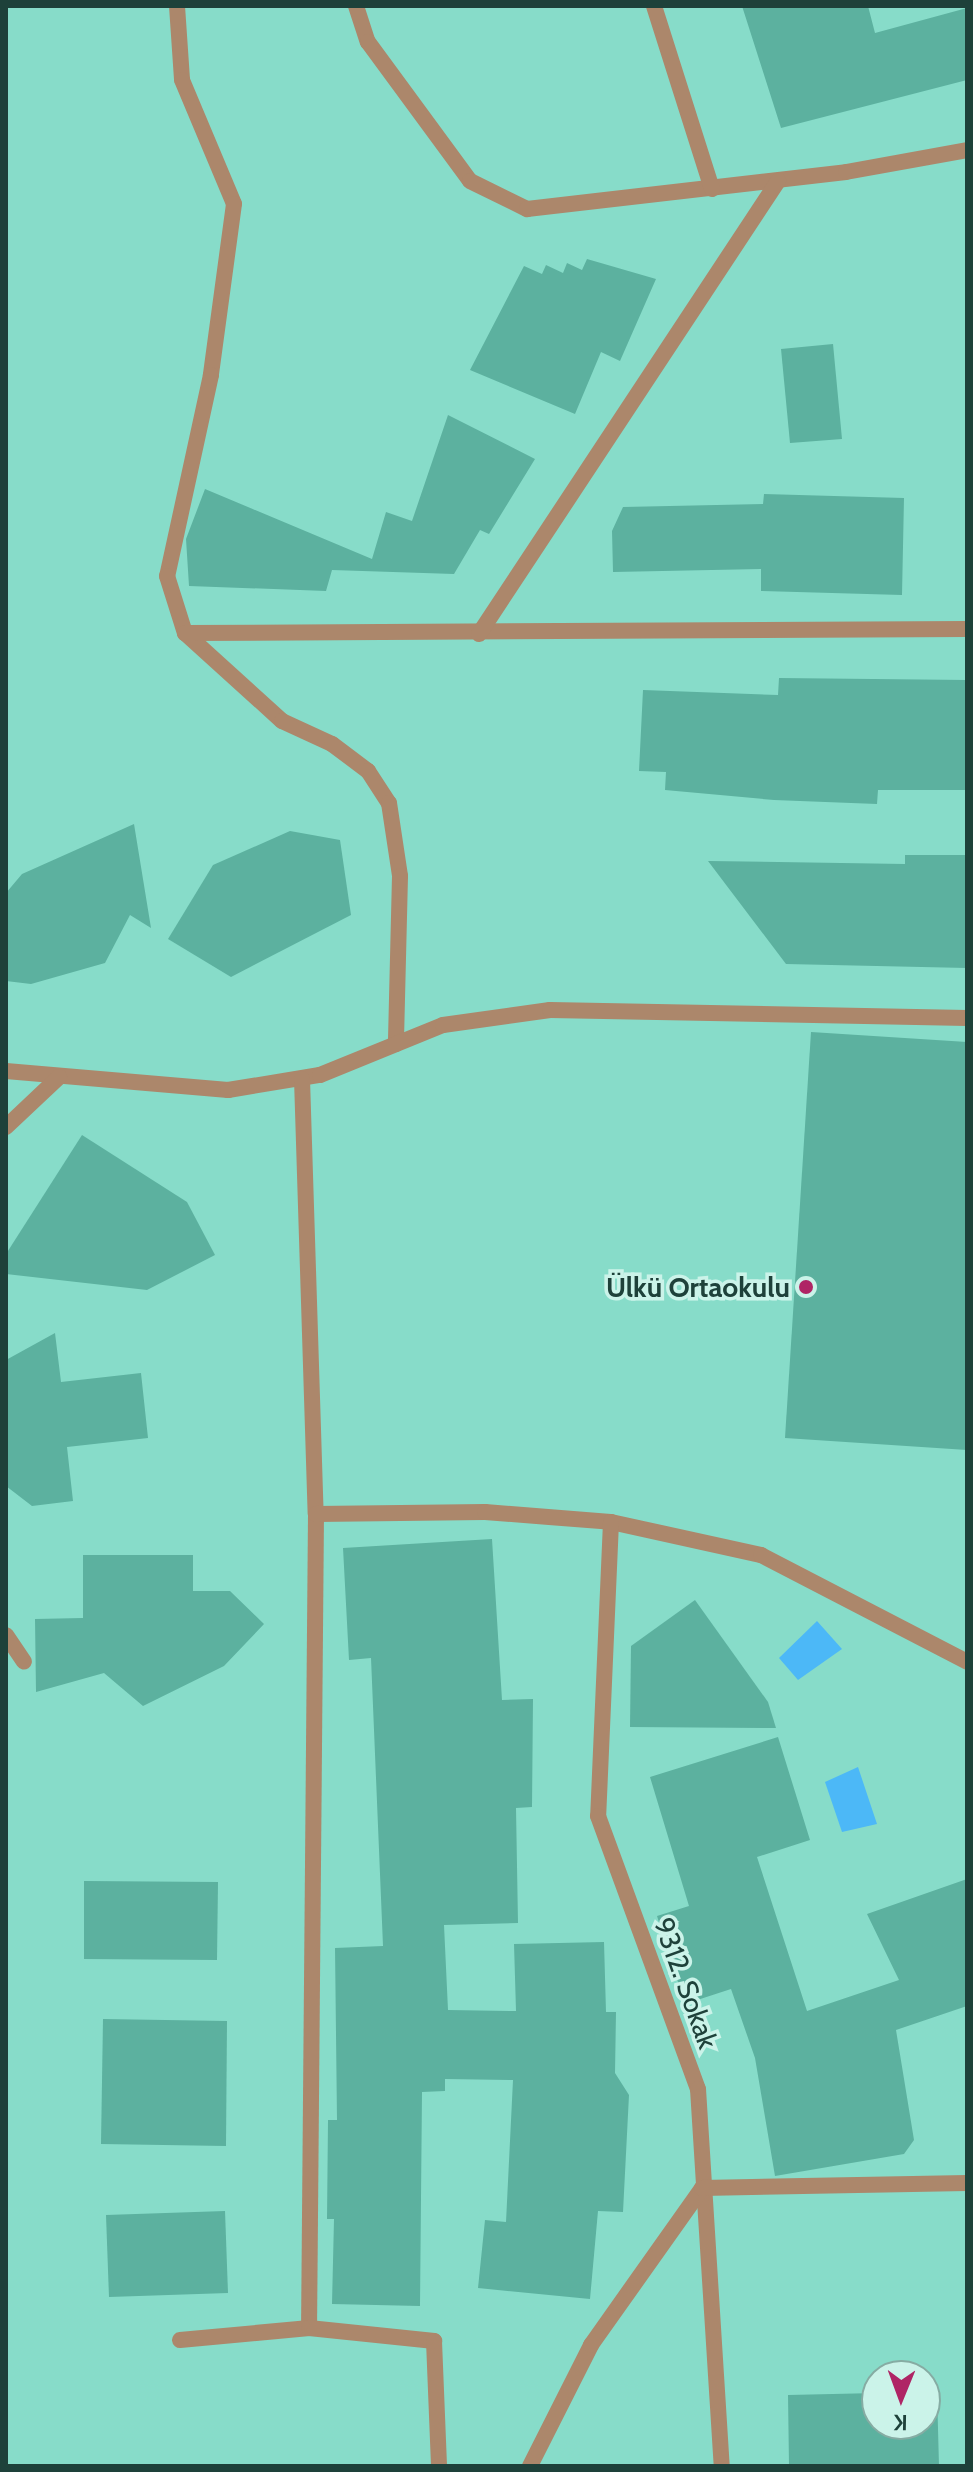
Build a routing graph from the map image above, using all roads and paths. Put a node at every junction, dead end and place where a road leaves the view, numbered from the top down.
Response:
1 (177, 6) edge
2 (356, 6) edge
3 (654, 6) edge
4 (967, 150) edge
5 (778, 181) junction
6 (712, 189) junction
7 (967, 629) edge
8 (185, 633) junction
9 (479, 634) junction
10 (967, 1018) edge
11 (396, 1044) junction
12 (6, 1071) edge
13 (59, 1077) junction
14 (302, 1079) junction
15 (6, 1127) edge
16 (316, 1514) junction
17 (611, 1522) junction
18 (6, 1635) edge
19 (24, 1662) dead end
20 (967, 1662) edge
21 (967, 2183) edge
22 (702, 2188) junction
23 (309, 2328) junction
24 (180, 2340) dead end
25 (439, 2466) edge
26 (530, 2466) edge
27 (722, 2466) edge

1 - 8 street
2 - 6 street
3 - 6 street
4 - 5 street
5 - 6 street
5 - 9 street
7 - 9 street
8 - 9 street
8 - 11 street
10 - 11 street
11 - 14 street
12 - 13 street
13 - 14 street
13 - 15 street
14 - 16 street
16 - 17 street
16 - 23 street
17 - 20 street
17 - 22 street, 9312. Sokak
18 - 19 street
21 - 22 street
22 - 26 street
22 - 27 street, 9312. Sokak
23 - 24 street
23 - 25 street

